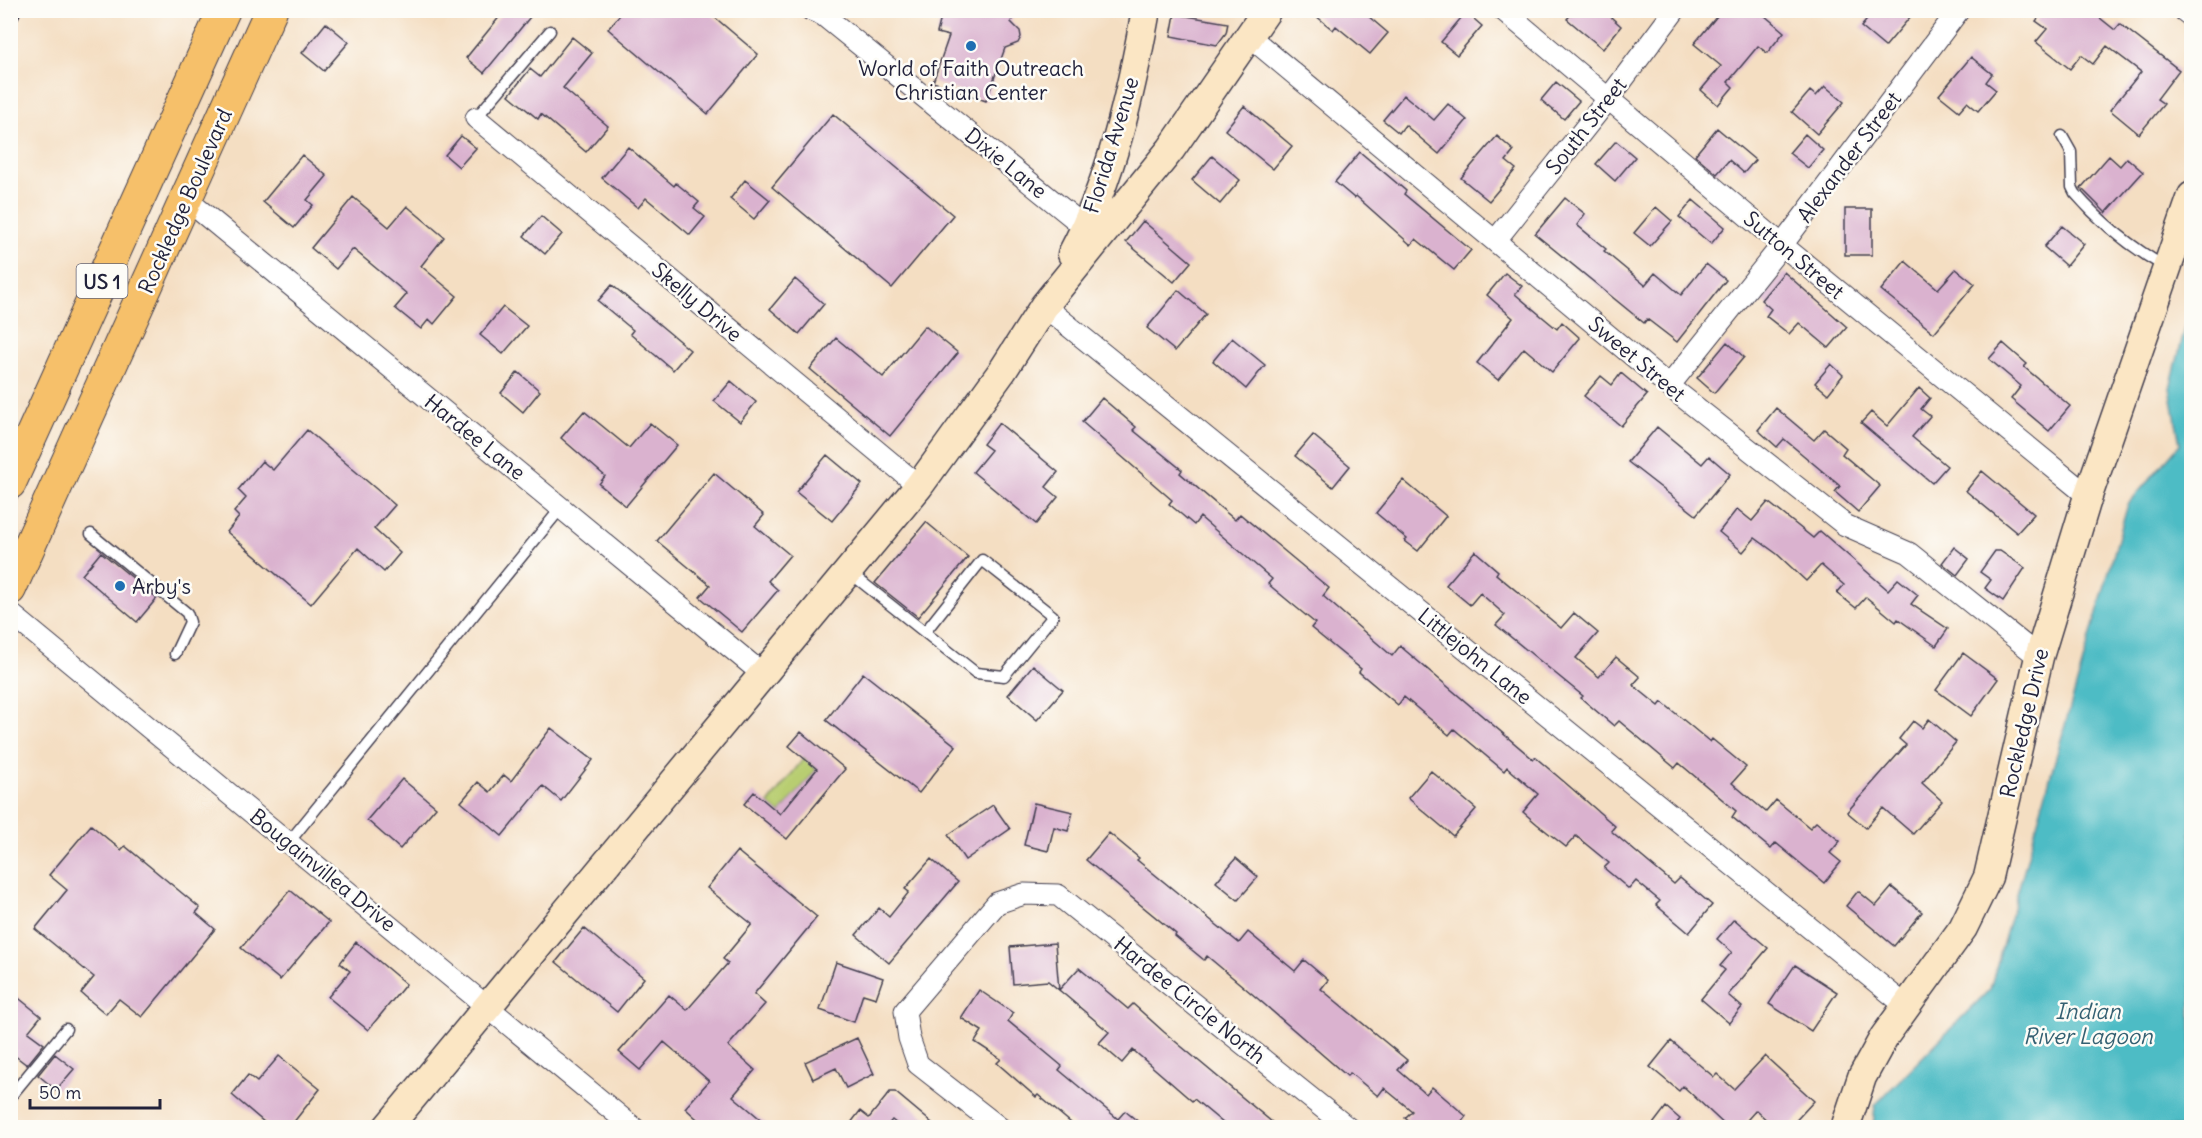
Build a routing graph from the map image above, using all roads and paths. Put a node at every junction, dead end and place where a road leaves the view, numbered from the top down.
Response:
1 (224, 10) edge
2 (271, 10) edge
3 (811, 10) edge
4 (1146, 10) edge
5 (1267, 10) edge
6 (1503, 10) edge
7 (1675, 10) edge
8 (1959, 10) edge
9 (2183, 10) edge
10 (2192, 17) edge
11 (550, 31) dead end
12 (1250, 38) junction
13 (1609, 98) junction
14 (175, 118) junction
15 (476, 118) joint
16 (2062, 136) dead end
17 (1171, 149) junction
18 (1111, 160) junction
19 (2192, 196) edge
20 (186, 199) junction
21 (1086, 228) junction
22 (1495, 241) junction
23 (1782, 245) junction
24 (2167, 268) junction
25 (1044, 306) junction
26 (1669, 386) junction
27 (10, 483) edge
28 (919, 486) junction
29 (2088, 496) junction
30 (561, 508) junction
31 (91, 534) dead end
32 (849, 571) junction
33 (10, 589) edge
34 (10, 613) edge
35 (925, 632) junction
36 (175, 654) dead end
37 (2039, 657) junction
38 (764, 675) junction
39 (289, 842) junction
40 (488, 1006) junction
41 (1906, 1006) junction
42 (66, 1029) dead end
43 (10, 1096) edge
44 (387, 1128) edge
45 (634, 1128) edge
46 (1000, 1128) edge
47 (1348, 1128) edge
48 (1845, 1128) edge

1 - 14 main road, Rockledge Boulevard / US 1
2 - 20 main road, Rockledge Boulevard / US 1
3 - 21 street, Dixie Lane
4 - 18 street, Florida Avenue
5 - 12 street
6 - 13 street, Sutton Street
7 - 13 street, South Street
8 - 23 street, Alexander Street
9 - 10 street
11 - 15 lane
12 - 17 street
12 - 22 street, Sweet Street
13 - 22 street, South Street
13 - 23 street, Sutton Street
14 - 20 main road
14 - 27 main road, Rockledge Boulevard / US 1
15 - 28 street, Skelly Drive
16 - 24 lane
17 - 18 street
17 - 25 street
18 - 21 street, Florida Avenue
19 - 24 street, Rockledge Drive
20 - 30 street, Hardee Lane
20 - 33 main road, Rockledge Boulevard / US 1
21 - 25 street, Florida Avenue
22 - 26 street, Sweet Street
23 - 26 street, Alexander Street
23 - 29 street, Sutton Street
24 - 29 street, Rockledge Drive
25 - 28 street
25 - 41 street, Littlejohn Lane
26 - 37 street, Sweet Street
28 - 32 street
29 - 37 street, Rockledge Drive
30 - 38 street, Hardee Lane
30 - 39 lane
31 - 36 lane
32 - 35 lane
32 - 38 street
34 - 39 street, Bougainvillea Drive
35 - 35 lane
37 - 41 street, Rockledge Drive
38 - 40 street
39 - 40 street, Bougainvillea Drive
40 - 44 street
40 - 45 street, Bougainvillea Drive
41 - 48 street, Rockledge Drive
42 - 43 lane
46 - 47 street, Hardee Circle North

